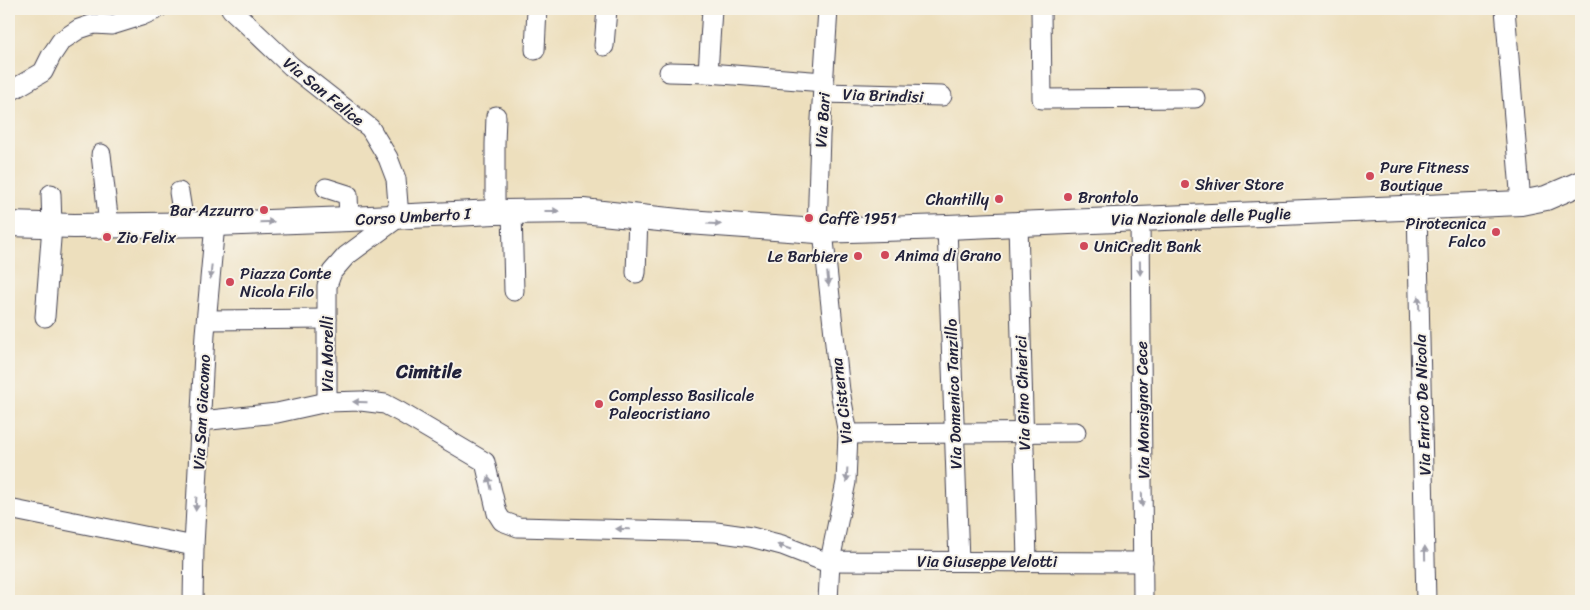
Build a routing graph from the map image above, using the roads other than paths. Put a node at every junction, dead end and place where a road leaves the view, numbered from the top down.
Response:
1 (158, 9) edge
2 (231, 9) edge
3 (537, 9) edge
4 (607, 9) edge
5 (712, 9) edge
6 (828, 9) edge
7 (1041, 9) edge
8 (1505, 9) edge
9 (604, 46) dead end
10 (535, 50) dead end
11 (669, 72) dead end
12 (708, 73) junction
13 (824, 87) junction
14 (9, 92) edge
15 (942, 96) dead end
16 (1196, 98) dead end
17 (496, 116) dead end
18 (100, 154) dead end
19 (326, 188) dead end
20 (1575, 190) edge
21 (179, 192) dead end
22 (51, 194) dead end
23 (1521, 203) junction
24 (1417, 208) junction
25 (503, 211) junction
26 (398, 217) junction
27 (638, 218) junction
28 (1140, 219) junction
29 (349, 220) junction
30 (184, 223) junction
31 (9, 224) edge
32 (215, 224) junction
33 (1018, 224) junction
34 (109, 225) junction
35 (52, 226) junction
36 (946, 227) junction
37 (820, 231) junction
38 (636, 273) dead end
39 (514, 291) dead end
40 (45, 317) dead end
41 (326, 319) junction
42 (207, 320) junction
43 (327, 402) junction
44 (201, 421) junction
45 (1076, 432) dead end
46 (1023, 433) junction
47 (848, 434) junction
48 (955, 434) junction
49 (9, 509) edge
50 (194, 546) junction
51 (830, 561) junction
52 (960, 561) junction
53 (1027, 561) junction
54 (1143, 562) junction
55 (193, 601) edge
56 (828, 601) edge
57 (1143, 601) edge
58 (1426, 601) edge

1 - 14 street
2 - 26 street, Via San Felice
3 - 10 street
4 - 9 street
5 - 12 street
6 - 13 street, Via Bari
7 - 16 street
8 - 23 street
11 - 12 street, Via Brindisi
12 - 13 street, Via Brindisi
13 - 15 street, Via Brindisi
13 - 37 street, Via Bari
17 - 25 street
18 - 34 street
19 - 29 street
20 - 23 main road, Via Nazionale delle Puglie
21 - 30 street
22 - 35 street
23 - 24 main road, Via Nazionale delle Puglie
24 - 28 main road, Via Nazionale delle Puglie
58 -> 24 street, Via Enrico De Nicola
25 - 26 main road, Corso Umberto I
25 -> 27 main road, Corso Umberto I
25 - 39 street
26 - 29 main road, Corso Umberto I
26 - 41 street, Via Morelli
27 -> 37 main road, Corso Umberto I
27 - 38 street
28 - 33 main road, Via Nazionale delle Puglie
28 -> 54 street, Via Monsignor Cece
32 -> 29 main road, Corso Umberto I
30 - 32 main road, Corso Umberto I
30 - 34 main road, Corso Umberto I
31 - 35 main road, Corso Umberto I
32 -> 42 street, Via San Giacomo
33 - 36 main road, Via Nazionale delle Puglie
33 - 46 street, Via Gino Chierici
34 - 35 main road, Corso Umberto I
35 - 40 street
36 - 37 main road, Via Nazionale delle Puglie
36 - 48 street, Via Domenico Tanzillo
37 -> 47 street, Via Cisterna
41 - 42 street
41 - 43 street, Via Morelli
42 - 44 street, Via San Giacomo
43 - 44 street, Via Giuseppe Velotti
51 -> 43 street, Via Giuseppe Velotti
44 -> 50 street, Via San Giacomo
45 - 46 street
46 - 48 street
46 - 53 street, Via Gino Chierici
47 - 48 street
47 -> 51 street, Via Cisterna
48 - 52 street, Via Domenico Tanzillo
49 - 50 street
50 - 55 street, Via San Giacomo
51 - 52 street, Via Giuseppe Velotti
51 - 56 street, Via Cisterna
52 - 53 street, Via Giuseppe Velotti
53 - 54 street, Via Giuseppe Velotti
54 - 57 street, Via Monsignor Cece

